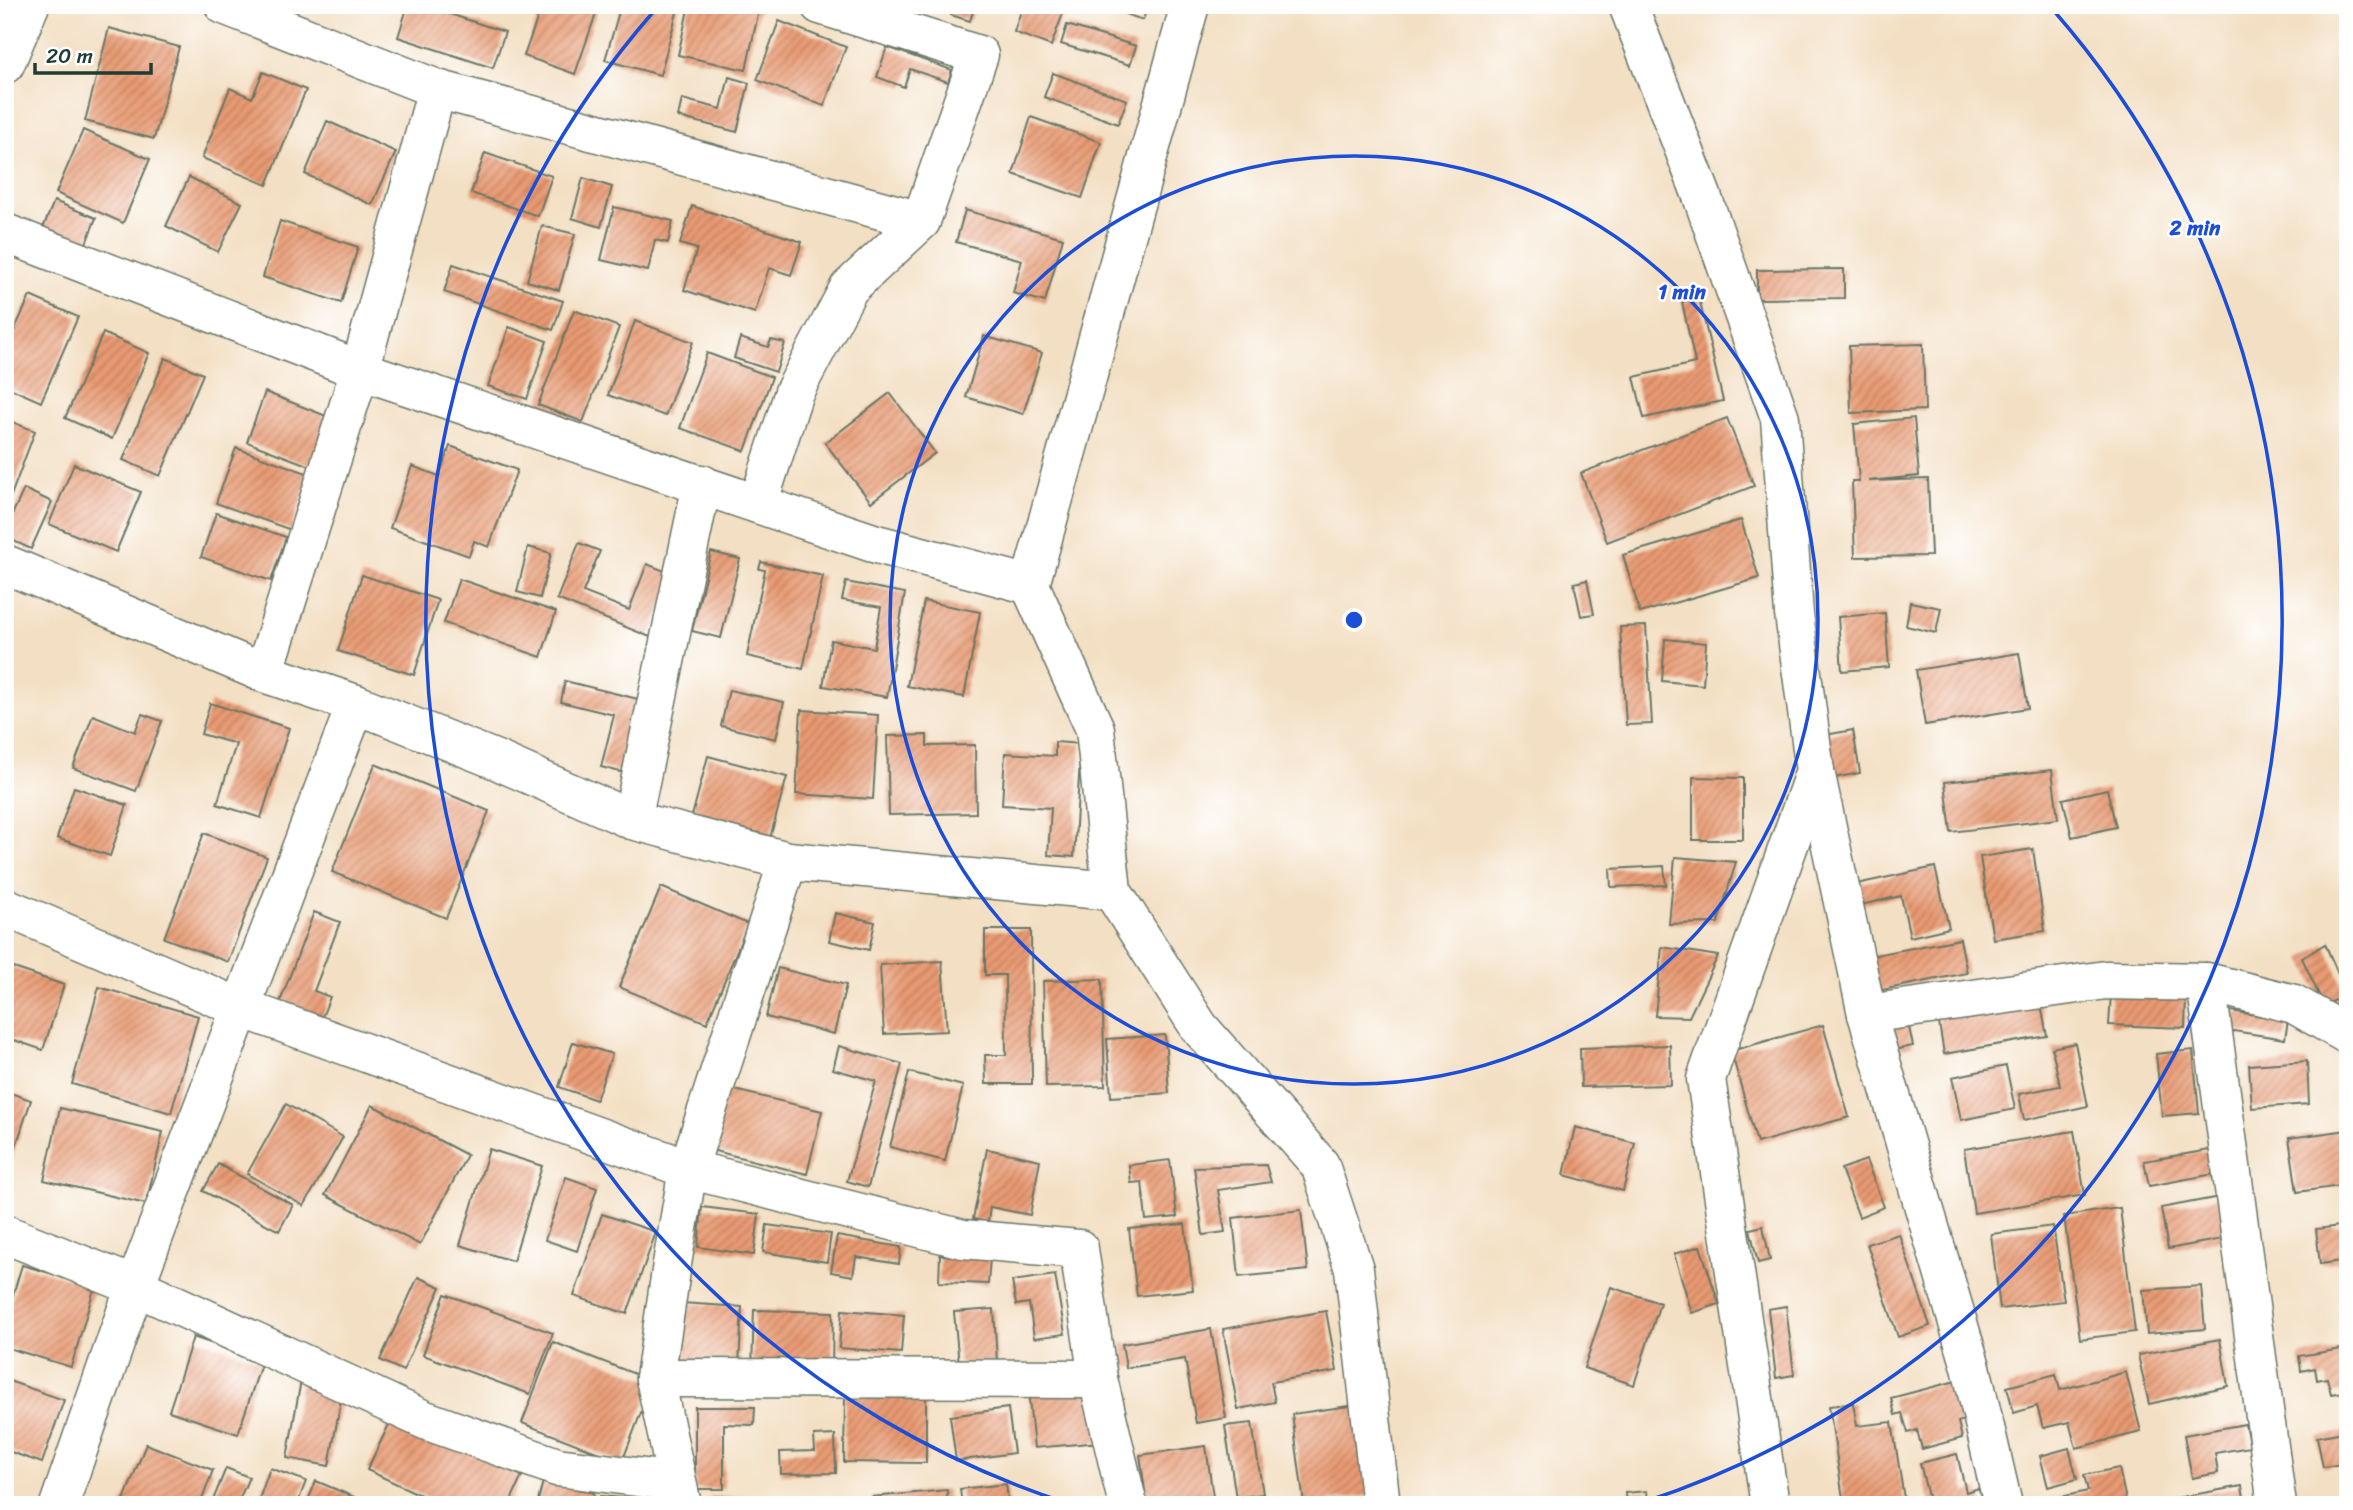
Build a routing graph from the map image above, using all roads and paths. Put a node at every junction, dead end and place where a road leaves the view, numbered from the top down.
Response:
1 (30, 5) edge
2 (223, 5) edge
3 (820, 5) edge
4 (1190, 5) edge
5 (1629, 5) edge
6 (5, 64) edge
7 (437, 89) junction
8 (921, 221) junction
9 (5, 233) edge
10 (360, 370) junction
11 (702, 484) junction
12 (758, 504) junction
13 (5, 564) edge
14 (1030, 585) junction
15 (264, 673) junction
16 (356, 704) junction
17 (1815, 771) junction
18 (632, 820) junction
19 (788, 861) junction
20 (1112, 891) junction
21 (5, 907) edge
22 (2206, 982) junction
23 (241, 1008) junction
24 (1867, 1014) junction
25 (2348, 1035) edge
26 (688, 1169) junction
27 (5, 1234) edge
28 (135, 1286) junction
29 (655, 1378) junction
30 (1098, 1379) junction
31 (680, 1493) edge
32 (59, 1505) edge
33 (1128, 1505) edge
34 (1381, 1505) edge
35 (1770, 1505) edge
36 (2003, 1505) edge
37 (2277, 1505) edge

1 - 6 street
2 - 7 street
3 - 8 street
4 - 14 street
5 - 17 street
7 - 8 street
7 - 10 street
8 - 12 street
9 - 10 street
10 - 11 street
10 - 15 street
11 - 12 street
11 - 18 street
12 - 14 street
13 - 15 street
14 - 20 street
15 - 16 street
16 - 18 street
16 - 23 street
17 - 24 street
17 - 35 street
18 - 19 street
19 - 20 street
19 - 26 street
20 - 34 street
21 - 23 street
22 - 24 street
22 - 25 street
22 - 37 street
23 - 26 street
23 - 28 street
24 - 36 street
26 - 29 street
26 - 30 street
27 - 28 street
28 - 31 street
28 - 32 street
29 - 30 street
29 - 31 street
30 - 33 street

